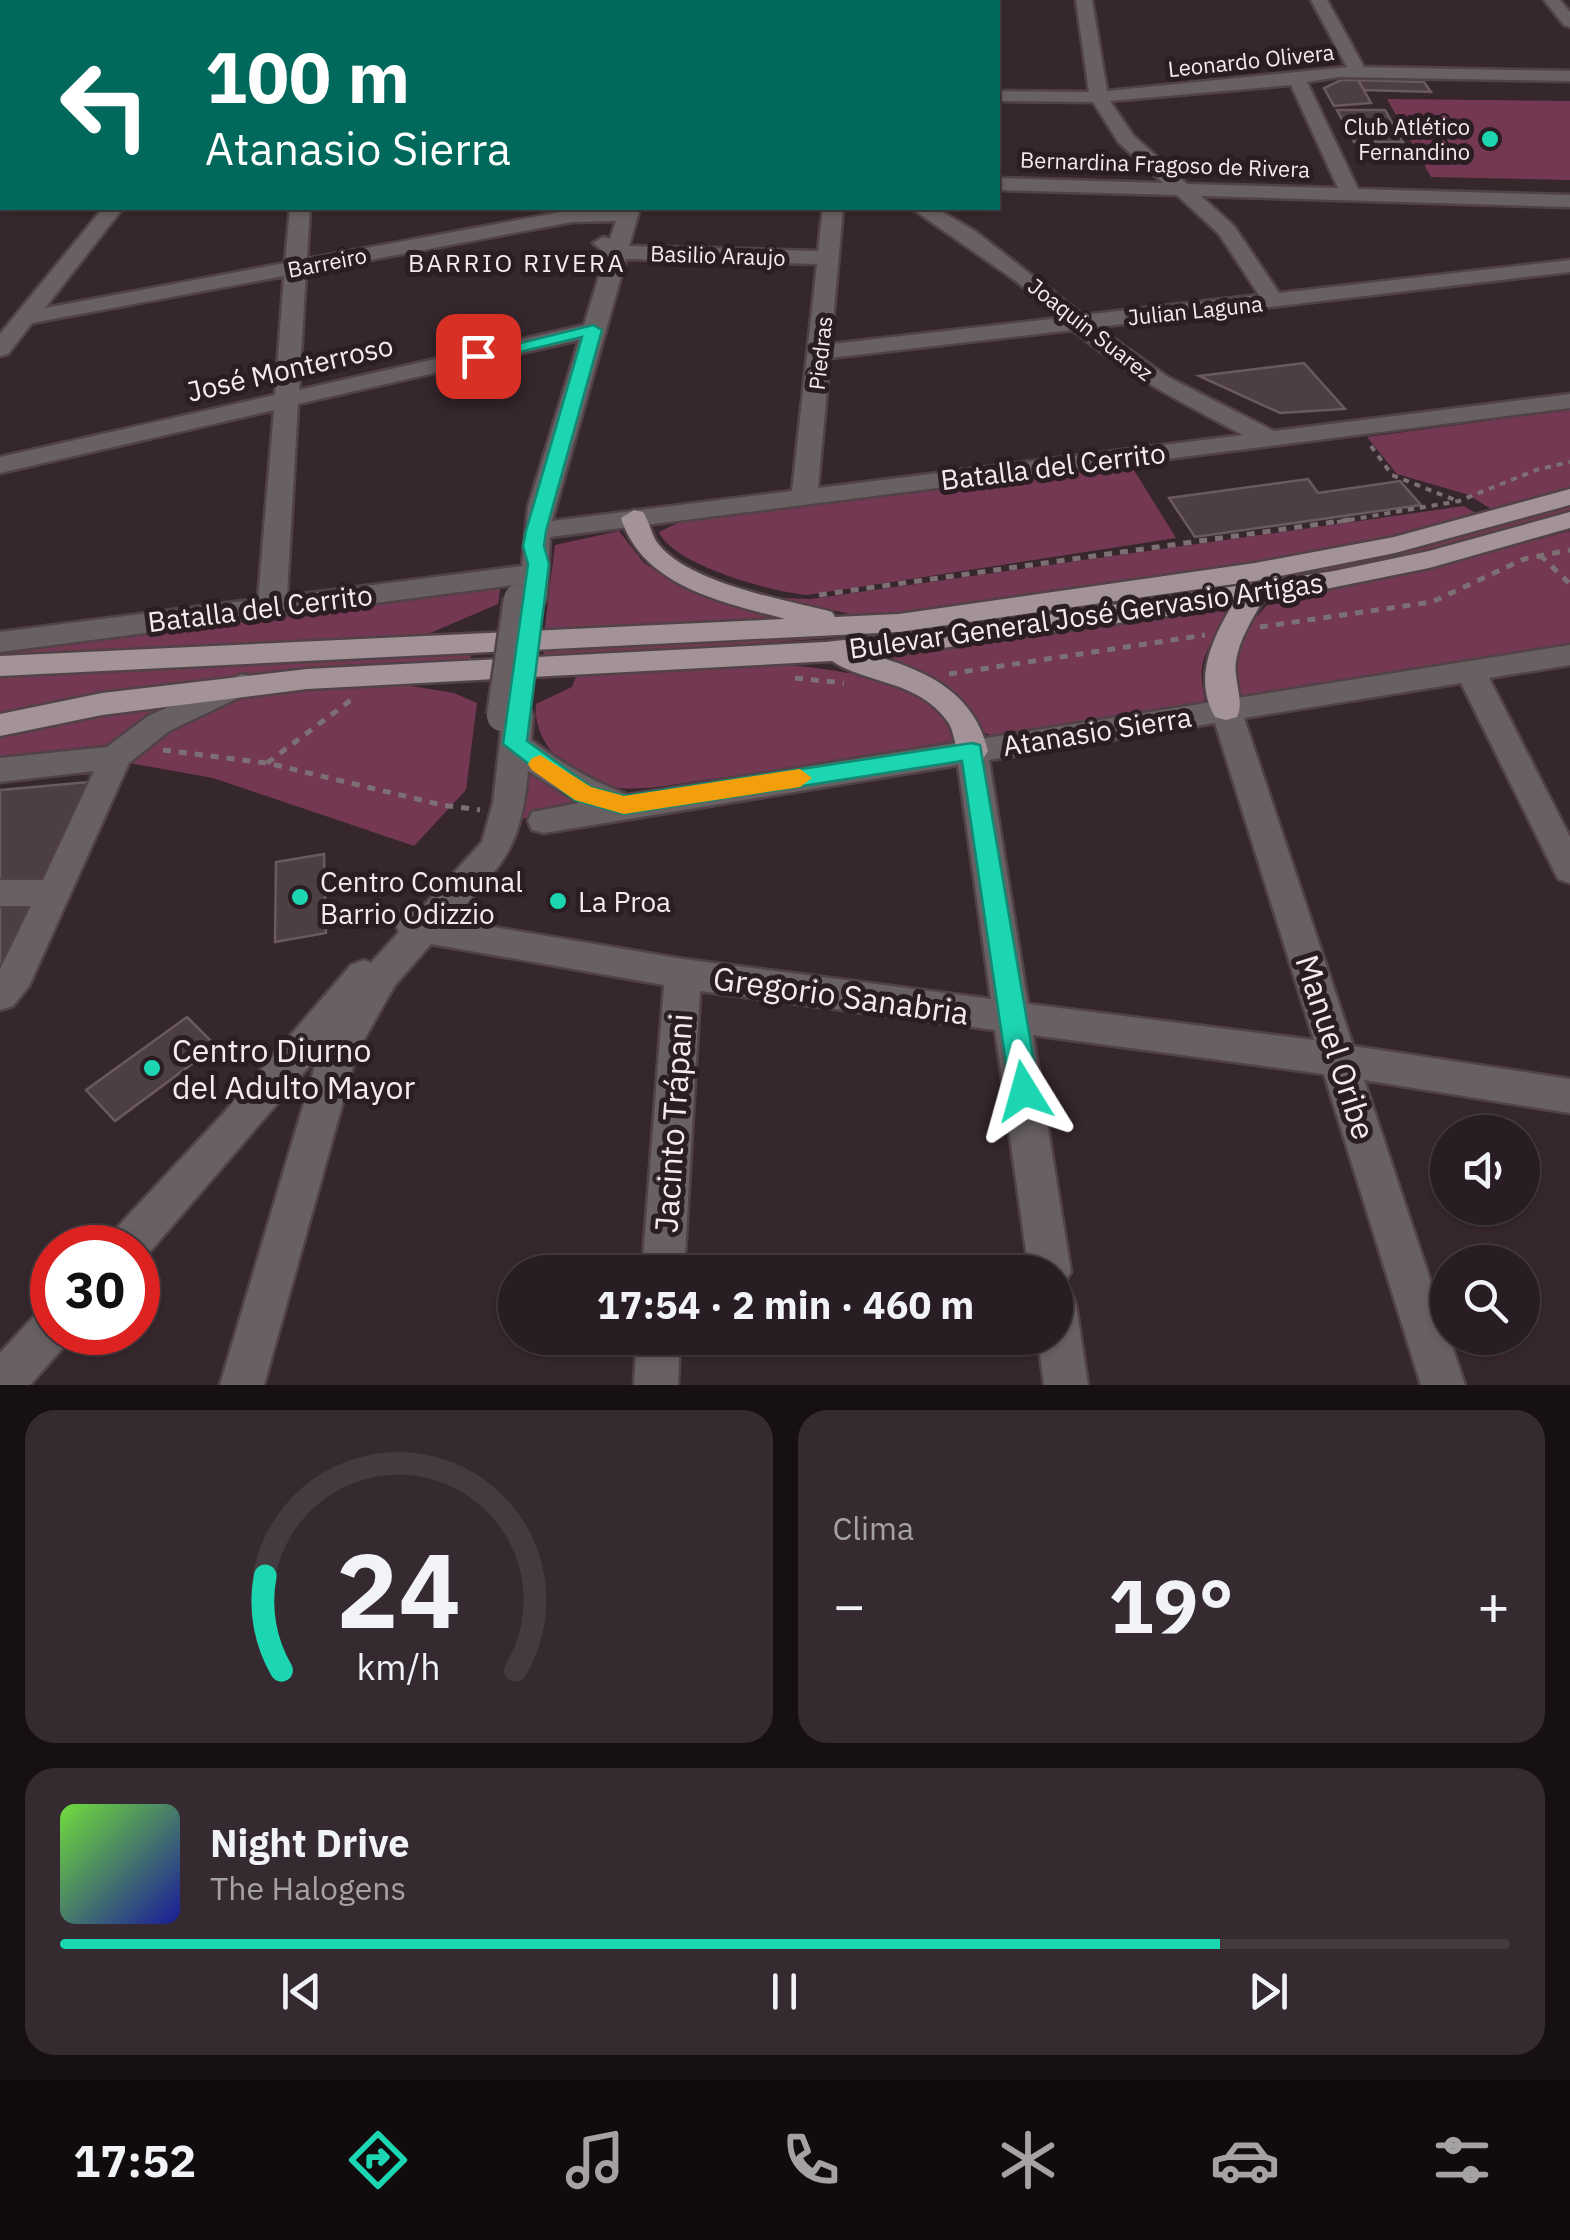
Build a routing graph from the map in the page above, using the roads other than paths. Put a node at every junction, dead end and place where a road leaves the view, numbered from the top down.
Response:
1 (1084, 0) edge
2 (1319, 0) edge
3 (1552, 0) edge
4 (1570, 22) edge
5 (1358, 72) junction
6 (1570, 76) edge
7 (1297, 79) junction
8 (1000, 96) edge
9 (1099, 97) junction
10 (1000, 184) edge
11 (1187, 191) junction
12 (1351, 196) junction
13 (1570, 201) edge
14 (111, 210) edge
15 (300, 210) edge
16 (629, 210) edge
17 (833, 210) edge
18 (924, 210) edge
19 (568, 212) edge
20 (617, 252) junction
21 (829, 258) junction
22 (1570, 266) edge
23 (296, 267) junction
24 (1274, 301) junction
25 (25, 318) junction
26 (1076, 323) junction
27 (593, 330) junction
28 (0, 348) edge
29 (820, 352) junction
30 (286, 400) junction
31 (1570, 402) edge
32 (1269, 438) junction
33 (0, 465) edge
34 (804, 497) junction
35 (1570, 497) edge
36 (634, 518) junction
37 (1570, 520) edge
38 (535, 539) junction
39 (524, 591) junction
40 (1252, 595) junction
41 (272, 607) junction
42 (849, 626) junction
43 (0, 642) edge
44 (822, 652) junction
45 (1570, 654) edge
46 (0, 666) edge
47 (1469, 669) junction
48 (242, 684) junction
49 (1226, 709) junction
50 (0, 725) edge
51 (512, 725) junction
52 (972, 751) junction
53 (118, 754) junction
54 (0, 770) edge
55 (624, 805) junction
56 (544, 821) dead end
57 (1570, 870) edge
58 (0, 893) edge
59 (54, 893) junction
60 (418, 926) junction
61 (683, 974) junction
62 (0, 995) edge
63 (1014, 1018) junction
64 (1341, 1060) junction
65 (1570, 1096) edge
66 (147, 1225) edge
67 (664, 1255) edge
68 (1048, 1255) edge
69 (30, 1353) edge
70 (658, 1355) edge
71 (1062, 1355) edge
72 (1, 1385) edge
73 (242, 1385) edge
74 (656, 1385) edge
75 (1066, 1385) edge
76 (1443, 1385) edge

1 - 9 street
2 - 5 street
3 - 4 street
5 - 6 street, Leonardo Olivera
5 - 7 street, Leonardo Olivera
7 - 9 street, Leonardo Olivera
7 - 12 street
8 - 9 street, Leonardo Olivera
9 - 11 street
10 - 11 street, Bernardina Fragoso de Rivera
11 - 12 street, Bernardina Fragoso de Rivera
11 - 24 street
12 - 13 street, Bernardina Fragoso de Rivera
14 - 25 street
15 - 23 street
16 - 19 street, Barreiro
16 - 20 street
17 - 21 street, Piedras
18 - 26 street, Joaquin Suarez
19 - 20 street, Basilio Araujo
19 - 23 street, Barreiro
20 - 21 street, Basilio Araujo
20 - 27 street
21 - 29 street, Piedras
22 - 24 street, Julian Laguna
23 - 25 street, Barreiro
23 - 30 street
24 - 26 street, Julian Laguna
25 - 28 street
26 - 29 street, Julian Laguna
26 - 32 street, Joaquin Suarez
27 - 30 street, José Monterroso
27 - 38 street
29 - 34 street, Piedras
30 - 33 street, José Monterroso
30 - 41 street
31 - 32 street, Batalla del Cerrito
32 - 34 street, Batalla del Cerrito
34 - 36 street, Batalla del Cerrito
35 - 42 main road, Bulevar General José Gervasio Artigas
36 - 38 street, Batalla del Cerrito
36 - 42 main road
37 - 40 main road, Bulevar General José Gervasio Artigas
38 - 39 street
39 - 41 street, Batalla del Cerrito
39 - 51 street, bridge
40 - 44 main road, Bulevar General José Gervasio Artigas
40 - 49 main road
41 - 43 street, Batalla del Cerrito
42 - 46 main road, Bulevar General José Gervasio Artigas
44 - 48 main road, Bulevar General José Gervasio Artigas
44 - 52 main road
45 - 47 street, Atanasio Sierra
47 - 49 street, Atanasio Sierra
47 - 57 street
48 - 50 main road, Bulevar General José Gervasio Artigas
48 - 53 street
49 - 52 street, Atanasio Sierra
49 - 64 street, Manuel Oribe
51 - 55 street, Atanasio Sierra
51 - 60 street
51 - 60 street
52 - 55 street, Atanasio Sierra
52 - 63 street
53 - 54 street
53 - 59 street
55 - 56 street, Atanasio Sierra
58 - 59 street
59 - 62 street
60 - 61 street, Gregorio Sanabria
60 - 66 street
60 - 73 street
61 - 63 street, Gregorio Sanabria
61 - 67 street, Jacinto Trápani
63 - 64 street, Gregorio Sanabria
63 - 68 street
64 - 65 street, Gregorio Sanabria
64 - 76 street, Manuel Oribe
69 - 72 street
70 - 74 street
71 - 75 street

